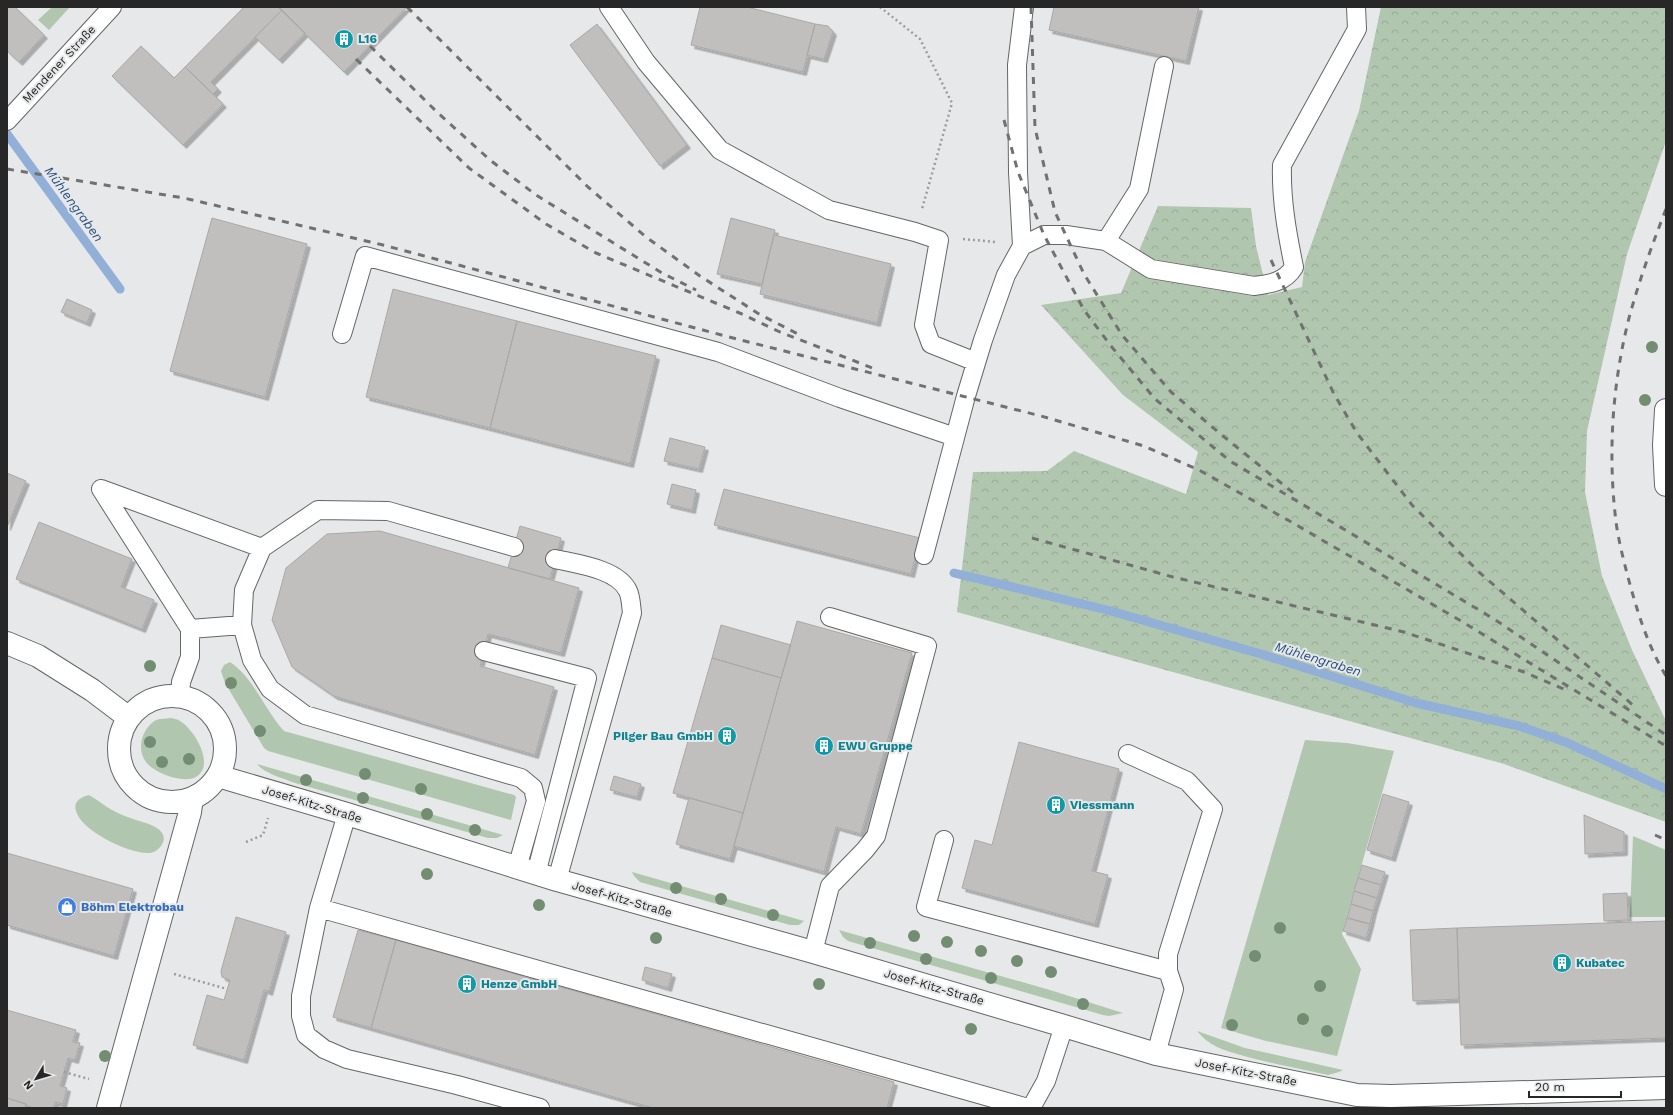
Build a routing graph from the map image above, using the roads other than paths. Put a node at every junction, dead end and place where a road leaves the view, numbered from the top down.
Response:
1 (112, 7) edge
2 (609, 7) edge
3 (1024, 7) edge
4 (1356, 7) edge
5 (1164, 66) dead end
6 (11, 116) edge
7 (1106, 241) junction
8 (1022, 246) junction
9 (342, 334) dead end
10 (976, 362) junction
11 (1666, 410) edge
12 (955, 437) junction
13 (1666, 485) edge
14 (514, 547) dead end
15 (262, 548) junction
16 (924, 555) dead end
17 (556, 559) dead end
18 (830, 617) dead end
19 (242, 625) junction
20 (190, 629) junction
21 (7, 643) edge
22 (484, 651) dead end
23 (180, 697) junction
24 (129, 718) junction
25 (1128, 754) dead end
26 (218, 776) junction
27 (192, 798) junction
28 (347, 814) junction
29 (944, 840) dead end
30 (526, 871) junction
31 (557, 880) junction
32 (319, 908) junction
33 (813, 952) junction
34 (1168, 971) junction
35 (1064, 1026) junction
36 (1156, 1054) junction
37 (1666, 1088) edge
38 (108, 1108) edge
39 (540, 1108) edge
40 (1028, 1108) edge
41 (1032, 1108) edge

1 - 6 lane, Mendener Straße
2 - 10 lane
3 - 8 lane
4 - 7 lane
5 - 7 lane
7 - 8 lane
8 - 10 lane
9 - 12 lane
10 - 12 lane
11 - 13 street
12 - 16 lane
14 - 15 lane
15 - 19 lane
15 - 20 lane
17 - 31 lane
18 - 33 lane
19 - 20 lane
19 - 30 lane
20 - 23 lane
21 - 24 street
22 - 30 lane
23 - 24 street
23 - 26 street
24 - 27 street
25 - 34 lane
26 - 27 street
26 - 28 street, Josef-Kitz-Straße
27 - 38 street
28 - 30 street, Josef-Kitz-Straße
28 - 32 lane
29 - 34 lane
30 - 31 street, Josef-Kitz-Straße
31 - 33 street, Josef-Kitz-Straße
32 - 39 lane
32 - 40 lane
33 - 35 street, Josef-Kitz-Straße
34 - 36 lane
35 - 36 street, Josef-Kitz-Straße
35 - 41 lane
36 - 37 street, Josef-Kitz-Straße

